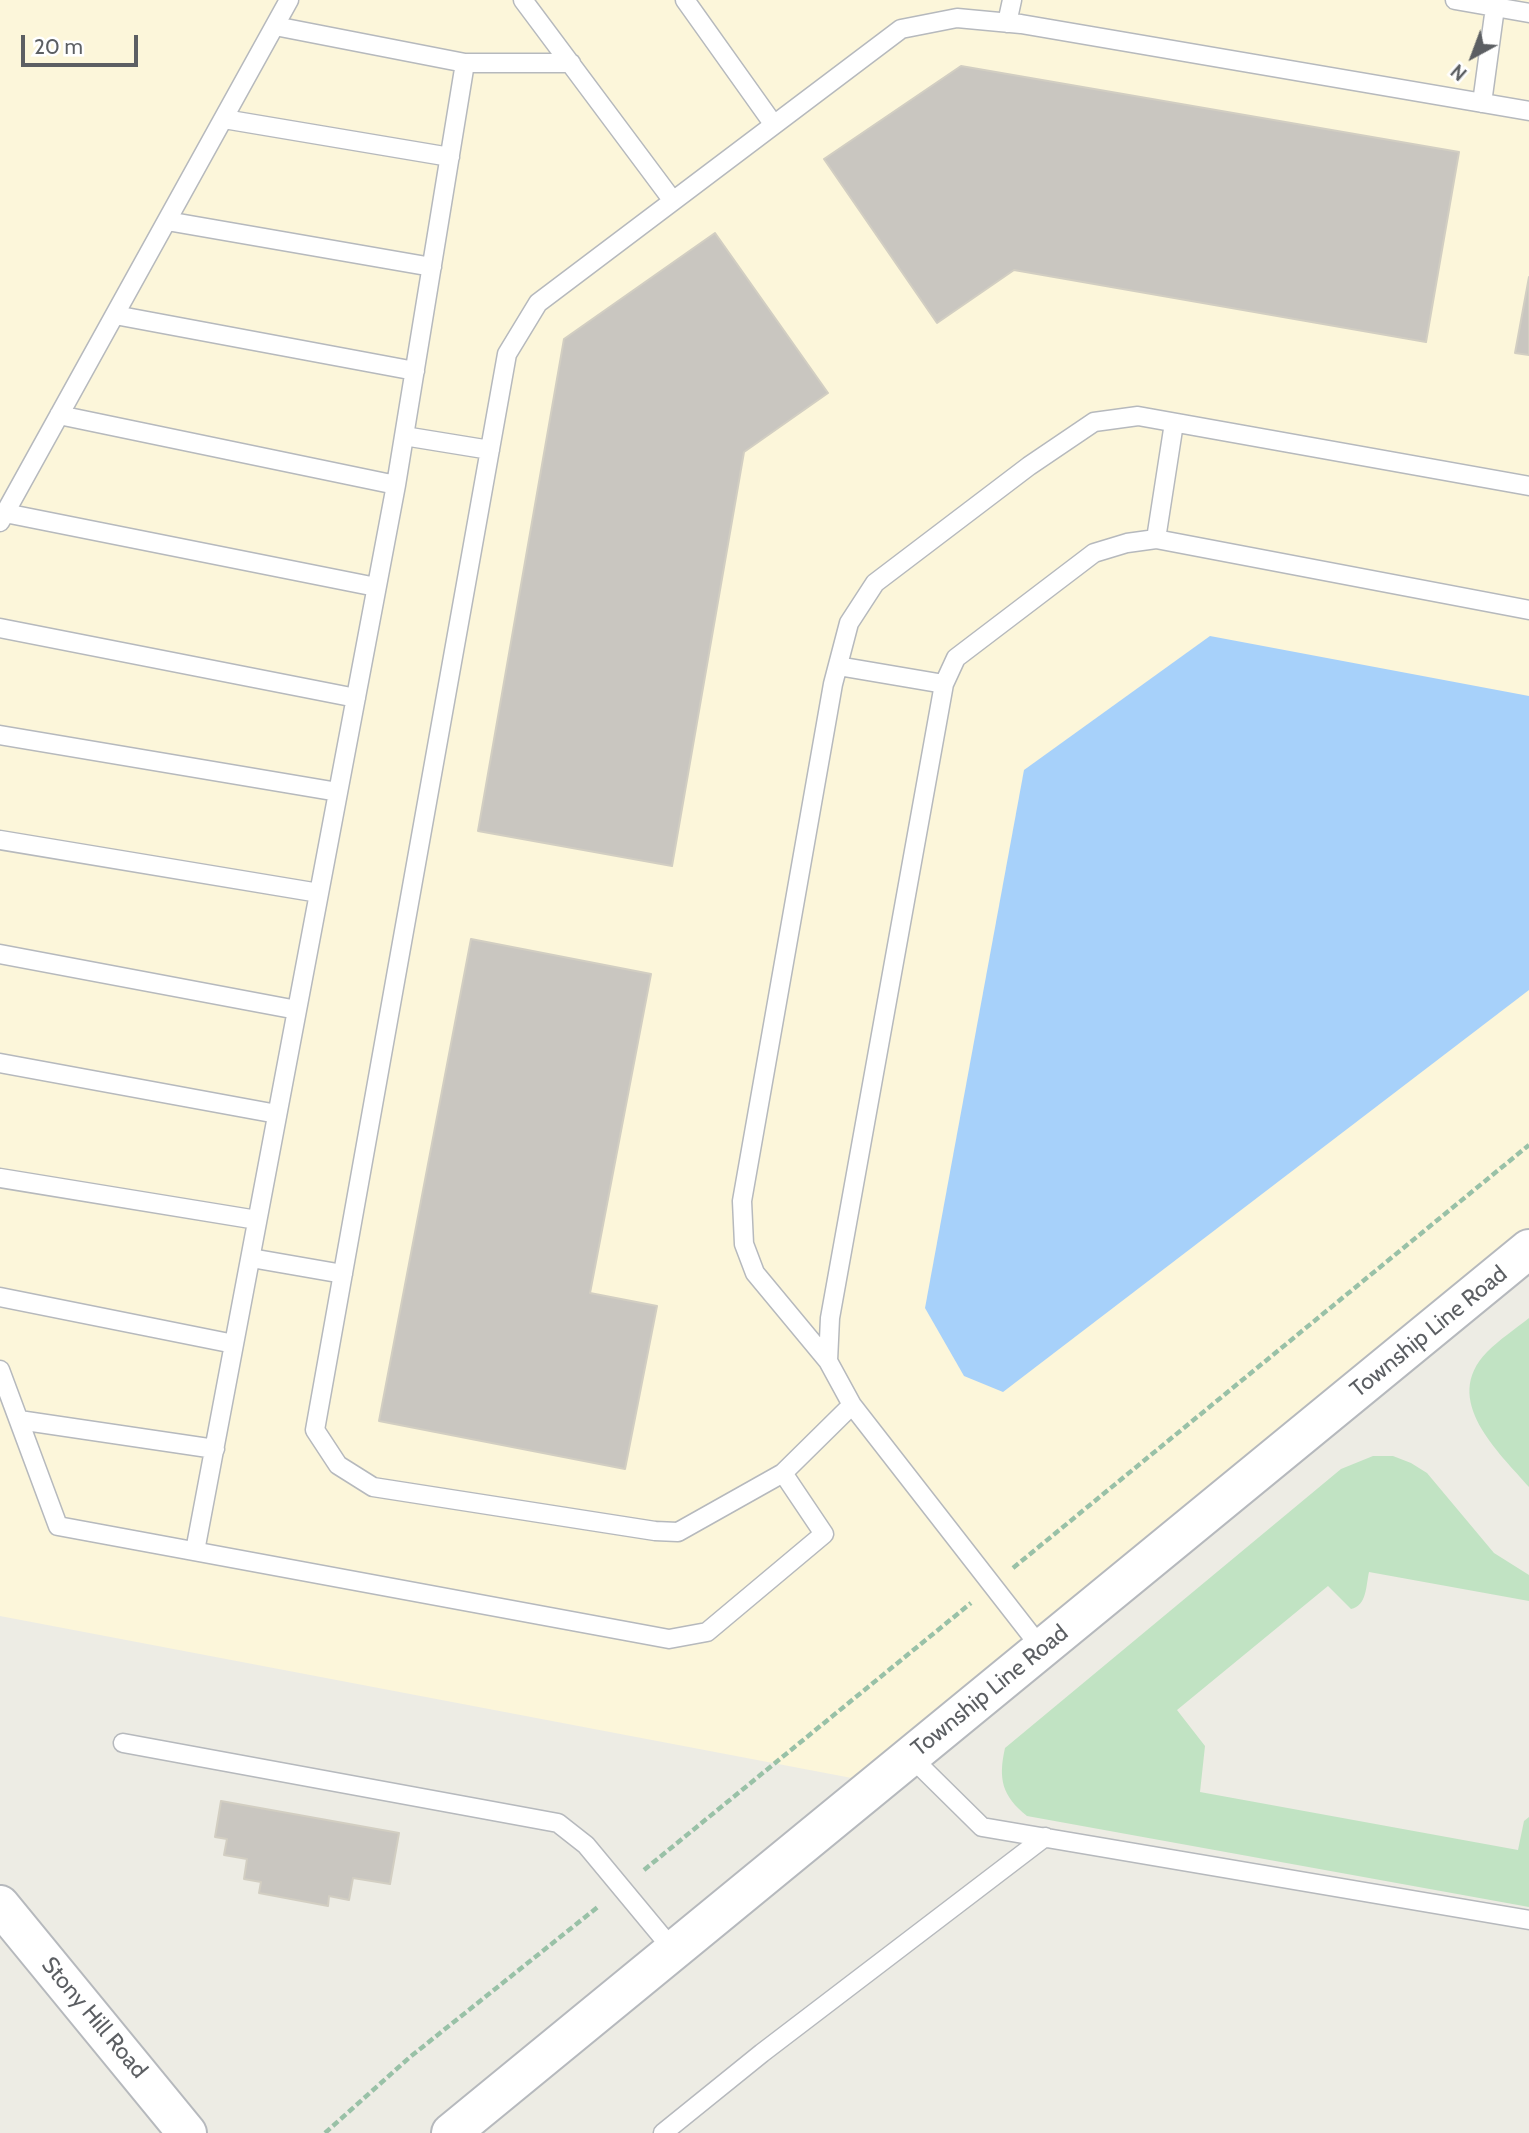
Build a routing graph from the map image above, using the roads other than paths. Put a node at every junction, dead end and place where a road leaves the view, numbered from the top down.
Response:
1 (289, 0) edge
2 (523, 0) edge
3 (685, 0) edge
4 (1012, 0) edge
5 (1455, 0) edge
6 (1496, 4) edge
7 (1529, 13) edge
8 (1007, 23) junction
9 (275, 26) junction
10 (465, 63) junction
11 (571, 63) junction
12 (1482, 103) junction
13 (1529, 111) edge
14 (224, 120) junction
15 (774, 125) junction
16 (450, 157) junction
17 (673, 201) junction
18 (167, 221) junction
19 (432, 267) junction
20 (115, 315) junction
21 (415, 371) junction
22 (60, 415) junction
23 (1174, 422) junction
24 (404, 436) junction
25 (490, 450) junction
26 (396, 485) junction
27 (1529, 486) edge
28 (3, 518) edge
29 (1156, 539) junction
30 (376, 587) junction
31 (1529, 610) edge
32 (0, 628) edge
33 (838, 666) junction
34 (944, 684) junction
35 (356, 698) junction
36 (0, 734) edge
37 (338, 792) junction
38 (0, 840) edge
39 (319, 893) junction
40 (0, 954) edge
41 (297, 1010) junction
42 (0, 1063) edge
43 (277, 1114) junction
44 (0, 1178) edge
45 (257, 1220) junction
46 (1529, 1249) edge
47 (251, 1258) junction
48 (343, 1275) junction
49 (0, 1297) edge
50 (234, 1344) junction
51 (828, 1361) junction
52 (0, 1370) edge
53 (852, 1405) junction
54 (19, 1420) junction
55 (215, 1449) junction
56 (783, 1473) junction
57 (195, 1551) junction
58 (1042, 1649) junction
59 (123, 1743) dead end
60 (911, 1756) junction
61 (1045, 1837) junction
62 (0, 1905) edge
63 (1529, 1920) edge
64 (674, 1951) junction
65 (187, 2133) edge
66 (451, 2133) edge
67 (663, 2133) edge

1 - 9 lane
2 - 11 lane
3 - 15 lane
4 - 8 lane
5 - 6 lane
6 - 7 lane
6 - 12 lane
8 - 12 lane
8 - 15 lane
9 - 10 lane
9 - 14 lane
10 - 11 lane
10 - 16 lane
11 - 17 lane
12 - 13 lane
14 - 16 lane
14 - 18 lane
15 - 17 lane
16 - 19 lane
17 - 25 lane
18 - 19 lane
18 - 20 lane
19 - 21 lane
20 - 21 lane
20 - 22 lane
21 - 24 lane
22 - 26 lane
22 - 28 lane
23 - 27 lane
23 - 29 lane
23 - 33 lane
24 - 25 lane
24 - 26 lane
25 - 48 lane
26 - 30 lane
28 - 30 lane
29 - 31 lane
29 - 34 lane
30 - 35 lane
32 - 35 lane
33 - 34 lane
33 - 51 lane
34 - 51 lane
35 - 37 lane
36 - 37 lane
37 - 39 lane
38 - 39 lane
39 - 41 lane
40 - 41 lane
41 - 43 lane
42 - 43 lane
43 - 45 lane
44 - 45 lane
45 - 47 lane
46 - 58 street, Township Line Road
47 - 48 lane
47 - 50 lane
48 - 56 lane
49 - 50 lane
50 - 55 lane
51 - 53 lane
52 - 54 lane
53 - 56 lane
53 - 58 lane
54 - 55 lane
54 - 57 lane
55 - 57 lane
56 - 57 lane
58 - 60 street, Township Line Road
59 - 64 lane
60 - 61 lane
60 - 64 street, Township Line Road
61 - 63 lane
61 - 67 lane
62 - 65 street, Stony Hill Road
64 - 66 street, Township Line Road

